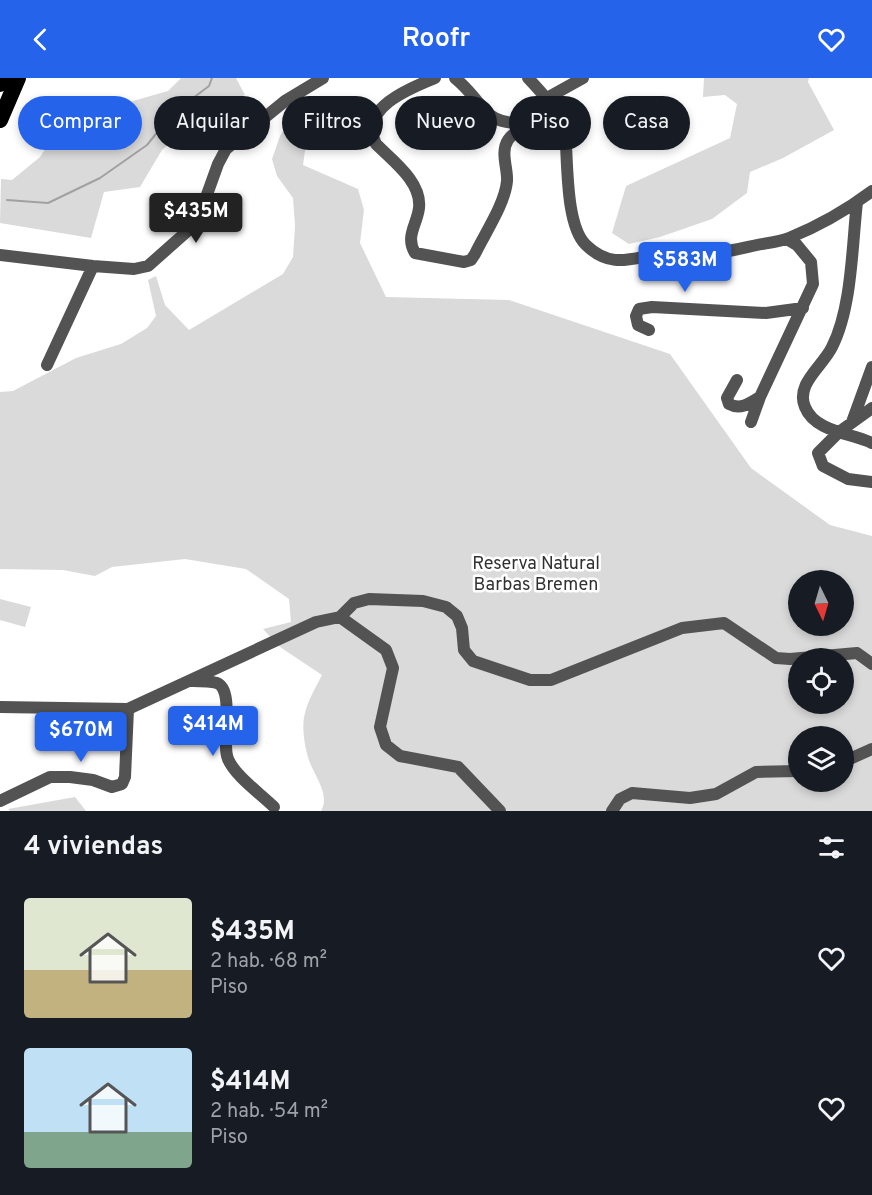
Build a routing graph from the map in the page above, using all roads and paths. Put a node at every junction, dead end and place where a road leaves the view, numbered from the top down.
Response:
1 (3, 78) edge
2 (18, 78) edge
3 (323, 78) edge
4 (435, 78) edge
5 (455, 78) edge
6 (528, 78) edge
7 (583, 78) edge
8 (0, 84) edge
9 (544, 96) edge
10 (561, 96) edge
11 (0, 120) edge
12 (509, 124) edge
13 (509, 138) edge
14 (566, 150) edge
15 (872, 191) edge
16 (856, 202) junction
17 (787, 239) junction
18 (0, 255) edge
19 (93, 266) junction
20 (803, 308) junction
21 (649, 330) dead end
22 (47, 365) dead end
23 (872, 367) edge
24 (737, 380) dead end
25 (760, 397) junction
26 (870, 411) edge
27 (750, 422) dead end
28 (852, 422) junction
29 (839, 432) junction
30 (872, 443) edge
31 (872, 482) edge
32 (340, 617) junction
33 (872, 664) edge
34 (192, 680) junction
35 (0, 707) edge
36 (128, 709) junction
37 (872, 749) edge
38 (854, 757) edge
39 (788, 771) edge
40 (0, 801) edge
41 (274, 807) dead end
42 (500, 811) edge
43 (612, 811) edge

1 - 8 highway
2 - 11 highway
3 - 19 street
4 - 13 street
5 - 12 street
6 - 9 street
7 - 10 street
14 - 17 street
15 - 16 street
16 - 17 street
16 - 29 street
17 - 20 street
18 - 19 street
19 - 22 street
20 - 21 street
20 - 25 street
23 - 28 street
24 - 25 street
25 - 27 street
26 - 28 street
28 - 29 street
29 - 30 street
29 - 31 street
32 - 33 street
32 - 34 street
32 - 42 street
34 - 36 street
34 - 41 street
35 - 36 street
36 - 40 street
37 - 38 street
39 - 43 street

